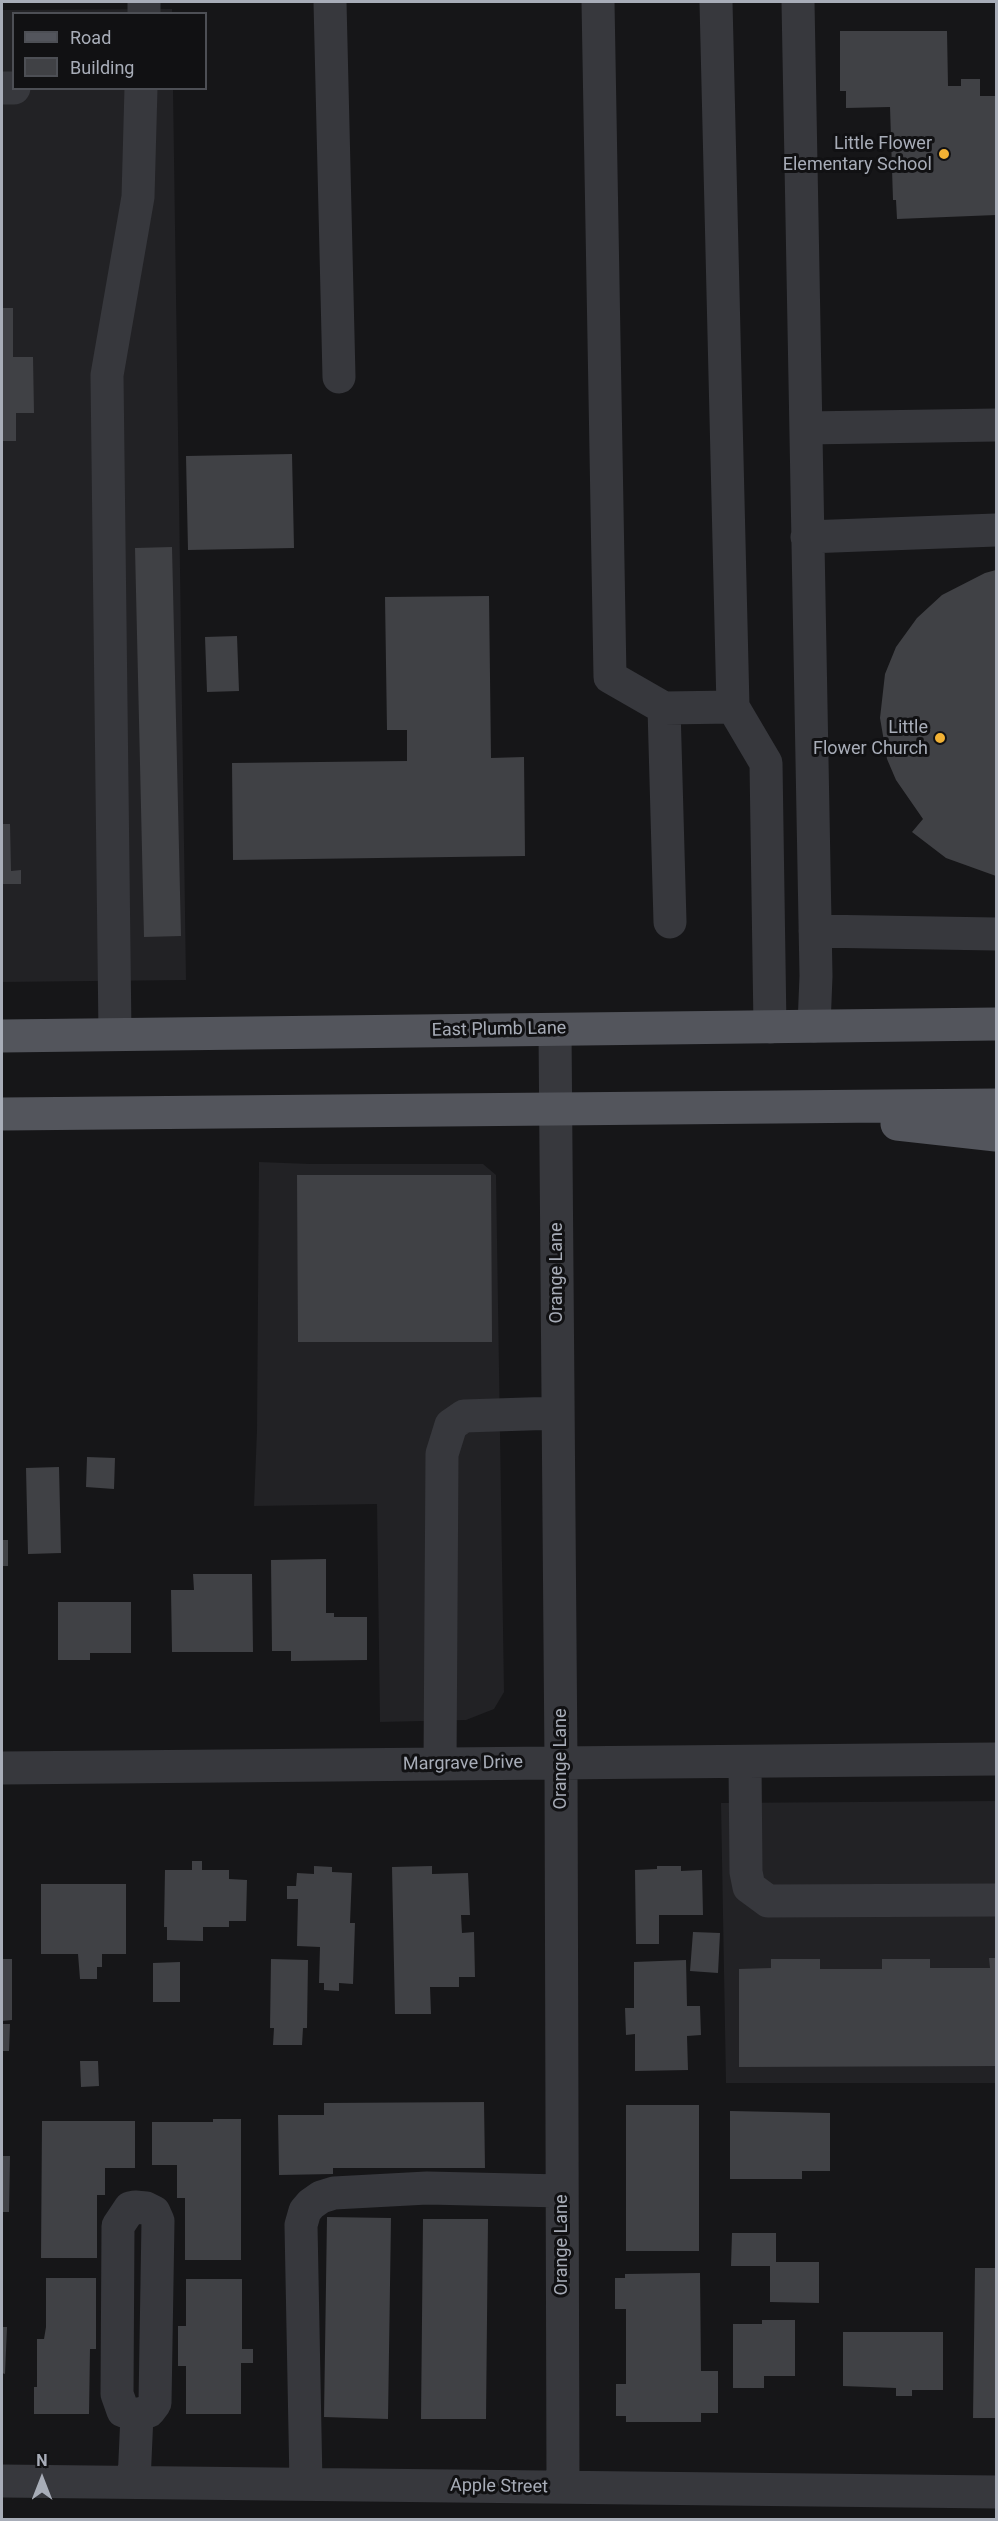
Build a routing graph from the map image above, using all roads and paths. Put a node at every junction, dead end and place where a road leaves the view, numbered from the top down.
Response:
1 (330, 2) edge
2 (598, 2) edge
3 (716, 2) edge
4 (798, 2) edge
5 (141, 90) edge
6 (339, 376) dead end
7 (996, 425) edge
8 (806, 428) junction
9 (996, 530) edge
10 (807, 537) junction
11 (733, 707) junction
12 (664, 708) junction
13 (670, 922) dead end
14 (815, 931) junction
15 (996, 934) edge
16 (987, 1024) edge
17 (814, 1026) junction
18 (770, 1027) junction
19 (555, 1030) junction
20 (115, 1034) junction
21 (2, 1036) edge
22 (996, 1105) edge
23 (750, 1108) junction
24 (556, 1110) junction
25 (2, 1114) edge
26 (996, 1135) edge
27 (558, 1413) junction
28 (996, 1759) edge
29 (745, 1762) junction
30 (561, 1763) junction
31 (440, 1764) junction
32 (2, 1768) edge
33 (996, 1900) edge
34 (562, 2191) junction
35 (136, 2415) junction
36 (2, 2481) edge
37 (134, 2482) junction
38 (306, 2484) junction
39 (563, 2487) junction
40 (996, 2492) edge

1 - 6 street
2 - 12 street
3 - 11 street
4 - 8 street
5 - 20 street
7 - 8 street
8 - 10 street
9 - 10 street
10 - 14 street
11 - 12 street
11 - 18 street
12 - 13 street
14 - 15 street
14 - 17 street
16 - 17 main road, East Plumb Lane
17 - 18 main road, East Plumb Lane
18 - 19 main road, East Plumb Lane
19 - 20 main road, East Plumb Lane
19 - 24 street, Orange Lane
20 - 21 main road, East Plumb Lane
22 - 23 main road
23 - 24 main road
23 - 26 main road
24 - 25 main road
24 - 27 street, Orange Lane
27 - 30 street, Orange Lane
27 - 31 street
28 - 29 street, Margrave Drive
29 - 30 street, Margrave Drive
29 - 33 street
30 - 31 street, Margrave Drive
30 - 34 street, Orange Lane
31 - 32 street, Margrave Drive
34 - 38 street
34 - 39 street, Orange Lane
35 - 35 street
35 - 37 street
36 - 37 street, Apple Street
37 - 38 street, Apple Street
38 - 39 street, Apple Street
39 - 40 street, Apple Street

